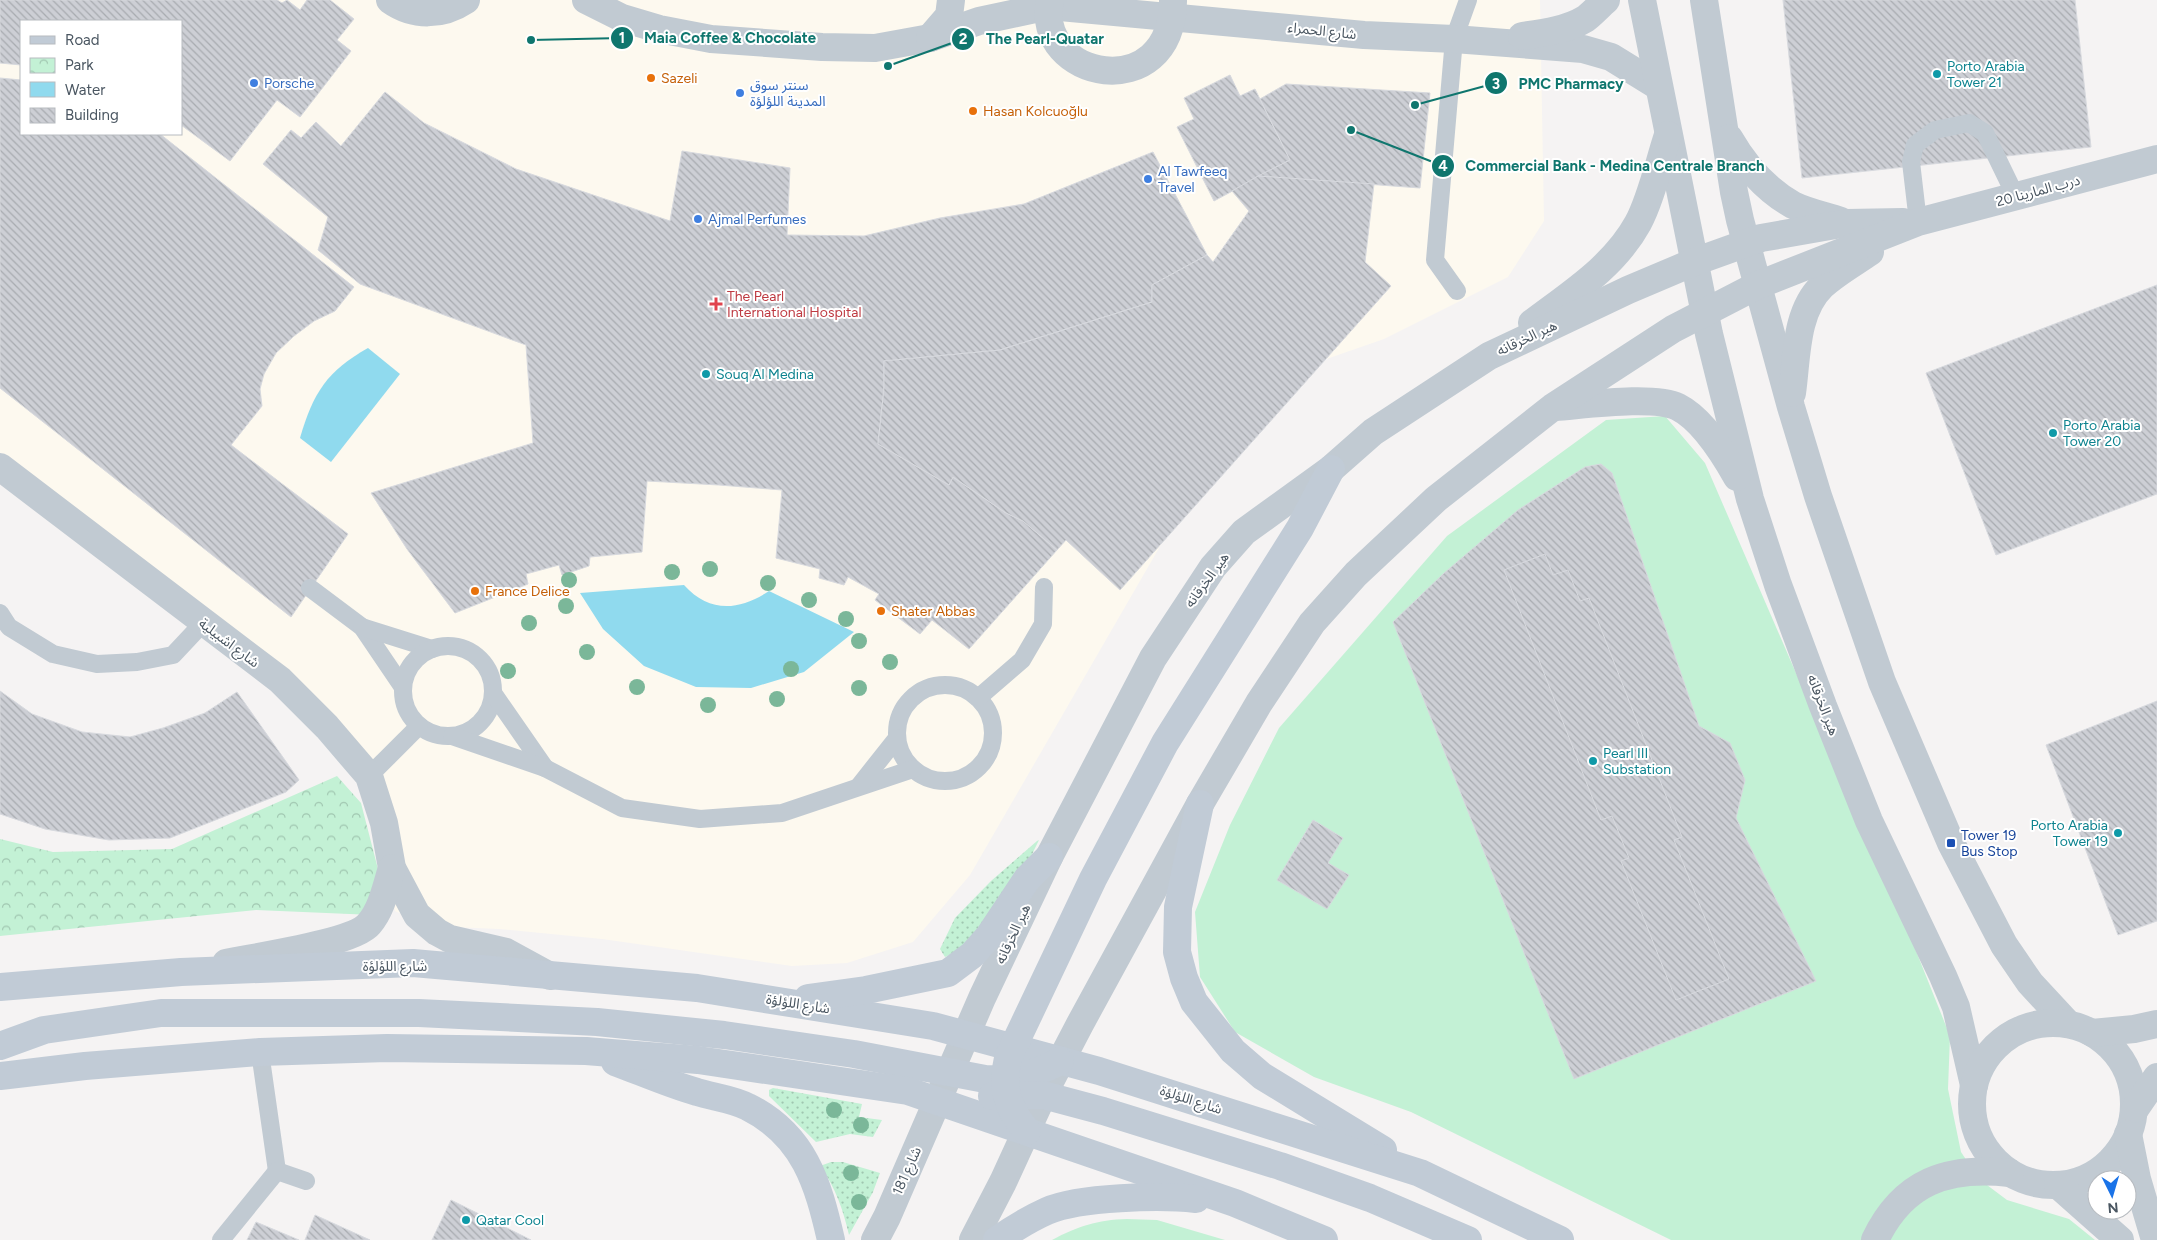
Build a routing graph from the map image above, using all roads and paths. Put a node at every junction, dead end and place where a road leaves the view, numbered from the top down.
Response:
1 (390, 0) edge
2 (466, 0) edge
3 (588, 0) edge
4 (951, 0) edge
5 (1468, 0) edge
6 (1606, 0) edge
7 (1642, 0) edge
8 (1704, 0) edge
9 (1046, 2) edge
10 (1173, 9) edge
11 (930, 38) junction
12 (1463, 41) junction
13 (1658, 86) junction
14 (1724, 130) junction
15 (1668, 134) junction
16 (2157, 159) edge
17 (2016, 197) junction
18 (1918, 222) junction
19 (1847, 223) junction
20 (1746, 243) junction
21 (1694, 262) junction
22 (1758, 285) junction
23 (1457, 291) dead end
24 (1704, 312) junction
25 (1489, 356) junction
26 (1553, 407) junction
27 (1791, 407) junction
28 (0, 467) edge
29 (1331, 469) junction
30 (1750, 499) junction
31 (1044, 587) dead end
32 (310, 588) dead end
33 (0, 613) edge
34 (203, 623) junction
35 (362, 627) junction
36 (432, 649) junction
37 (402, 686) junction
38 (493, 693) junction
39 (978, 698) junction
40 (419, 726) junction
41 (452, 736) junction
42 (897, 738) junction
43 (545, 768) junction
44 (913, 769) junction
45 (368, 776) junction
46 (859, 786) junction
47 (1200, 804) junction
48 (1049, 856) junction
49 (392, 868) junction
50 (182, 972) junction
51 (551, 976) junction
52 (0, 987) edge
53 (780, 1002) junction
54 (2157, 1024) edge
55 (2080, 1028) junction
56 (966, 1036) junction
57 (0, 1046) edge
58 (1013, 1049) junction
59 (586, 1051) junction
60 (260, 1052) junction
61 (1060, 1061) junction
62 (950, 1072) junction
63 (0, 1076) edge
64 (2157, 1077) edge
65 (1974, 1085) junction
66 (1005, 1088) junction
67 (1043, 1096) junction
68 (938, 1101) junction
69 (2131, 1122) junction
70 (1027, 1131) junction
71 (277, 1171) junction
72 (1420, 1173) junction
73 (2010, 1173) junction
74 (306, 1181) dead end
75 (2058, 1185) junction
76 (1235, 1203) junction
77 (221, 1240) edge
78 (831, 1240) edge
79 (874, 1240) edge
80 (973, 1240) edge
81 (997, 1240) edge
82 (1324, 1240) edge
83 (1468, 1240) edge
84 (1560, 1240) edge
85 (1875, 1240) edge
86 (2120, 1240) edge
87 (2155, 1240) edge

1 - 2 street
3 - 11 street, شارع الحمراء
4 - 11 street
5 - 12 lane
6 - 12 street, شارع الحمراء
7 - 13 street, هير الخرقانه
8 - 14 street
9 - 10 street, شارع الحمراء
9 - 10 street
9 - 11 street, شارع الحمراء
10 - 12 street, شارع الحمراء
12 - 13 street, شارع الحمراء
12 - 23 lane
13 - 15 street, هير الخرقانه
14 - 19 street
14 - 20 street
15 - 21 street, هير الخرقانه
15 - 25 street
16 - 17 street, درب المارينا 20
17 - 18 street, درب المارينا 20
17 - 18 lane
18 - 19 street, درب المارينا 20
18 - 22 street, درب المارينا 20
18 - 27 street
19 - 20 street, درب المارينا 20
20 - 21 street, هير الخرقانه
20 - 22 street
21 - 24 street, هير الخرقانه
21 - 25 street, هير الخرقانه
22 - 24 street
22 - 27 street
24 - 26 street
24 - 30 street, هير الخرقانه
25 - 29 street, هير الخرقانه
26 - 30 street
26 - 47 street
27 - 55 street
28 - 34 street, شارع اشبيلية
29 - 48 street, هير الخرقانه
29 - 58 main road
30 - 65 street, هير الخرقانه
31 - 39 lane
32 - 35 lane
33 - 34 lane
34 - 45 street, شارع اشبيلية
35 - 36 lane
35 - 37 lane
36 - 37 lane
36 - 38 lane
37 - 40 lane
38 - 41 lane
38 - 43 lane
39 - 42 lane
39 - 44 lane
40 - 41 lane
40 - 45 lane
41 - 43 lane
42 - 44 lane
42 - 46 lane
43 - 46 lane
44 - 46 lane
45 - 49 street, شارع اشبيلية
47 - 61 street
47 - 72 main road
48 - 53 main road
48 - 56 street, هير الخرقانه
49 - 50 street, شارع اشبيلية
49 - 51 street, شارع اشبيلية
50 - 51 main road, شارع اللؤلؤة
50 - 52 main road, شارع اللؤلؤة
51 - 53 main road, شارع اللؤلؤة
53 - 56 main road, شارع اللؤلؤة
54 - 55 street
55 - 65 street
55 - 69 street
56 - 58 main road, شارع اللؤلؤة
56 - 62 street, هير الخرقانه
57 - 62 main road
58 - 61 main road, شارع اللؤلؤة
58 - 66 main road
59 - 60 main road
59 - 68 main road
59 - 78 main road
60 - 63 main road
60 - 71 lane
61 - 66 main road
61 - 67 street
61 - 72 main road, شارع اللؤلؤة
62 - 66 main road
62 - 68 street, هير الخرقانه
64 - 69 street
65 - 73 street
66 - 67 main road
66 - 68 main road
66 - 70 main road
67 - 70 street
67 - 83 main road
68 - 70 main road
68 - 79 street, شارع 181
69 - 75 street
69 - 87 street
70 - 76 main road
70 - 80 street
71 - 74 lane
71 - 77 lane
72 - 84 main road, شارع اللؤلؤة
73 - 75 street
73 - 85 street
75 - 86 street
76 - 81 main road
76 - 82 main road

